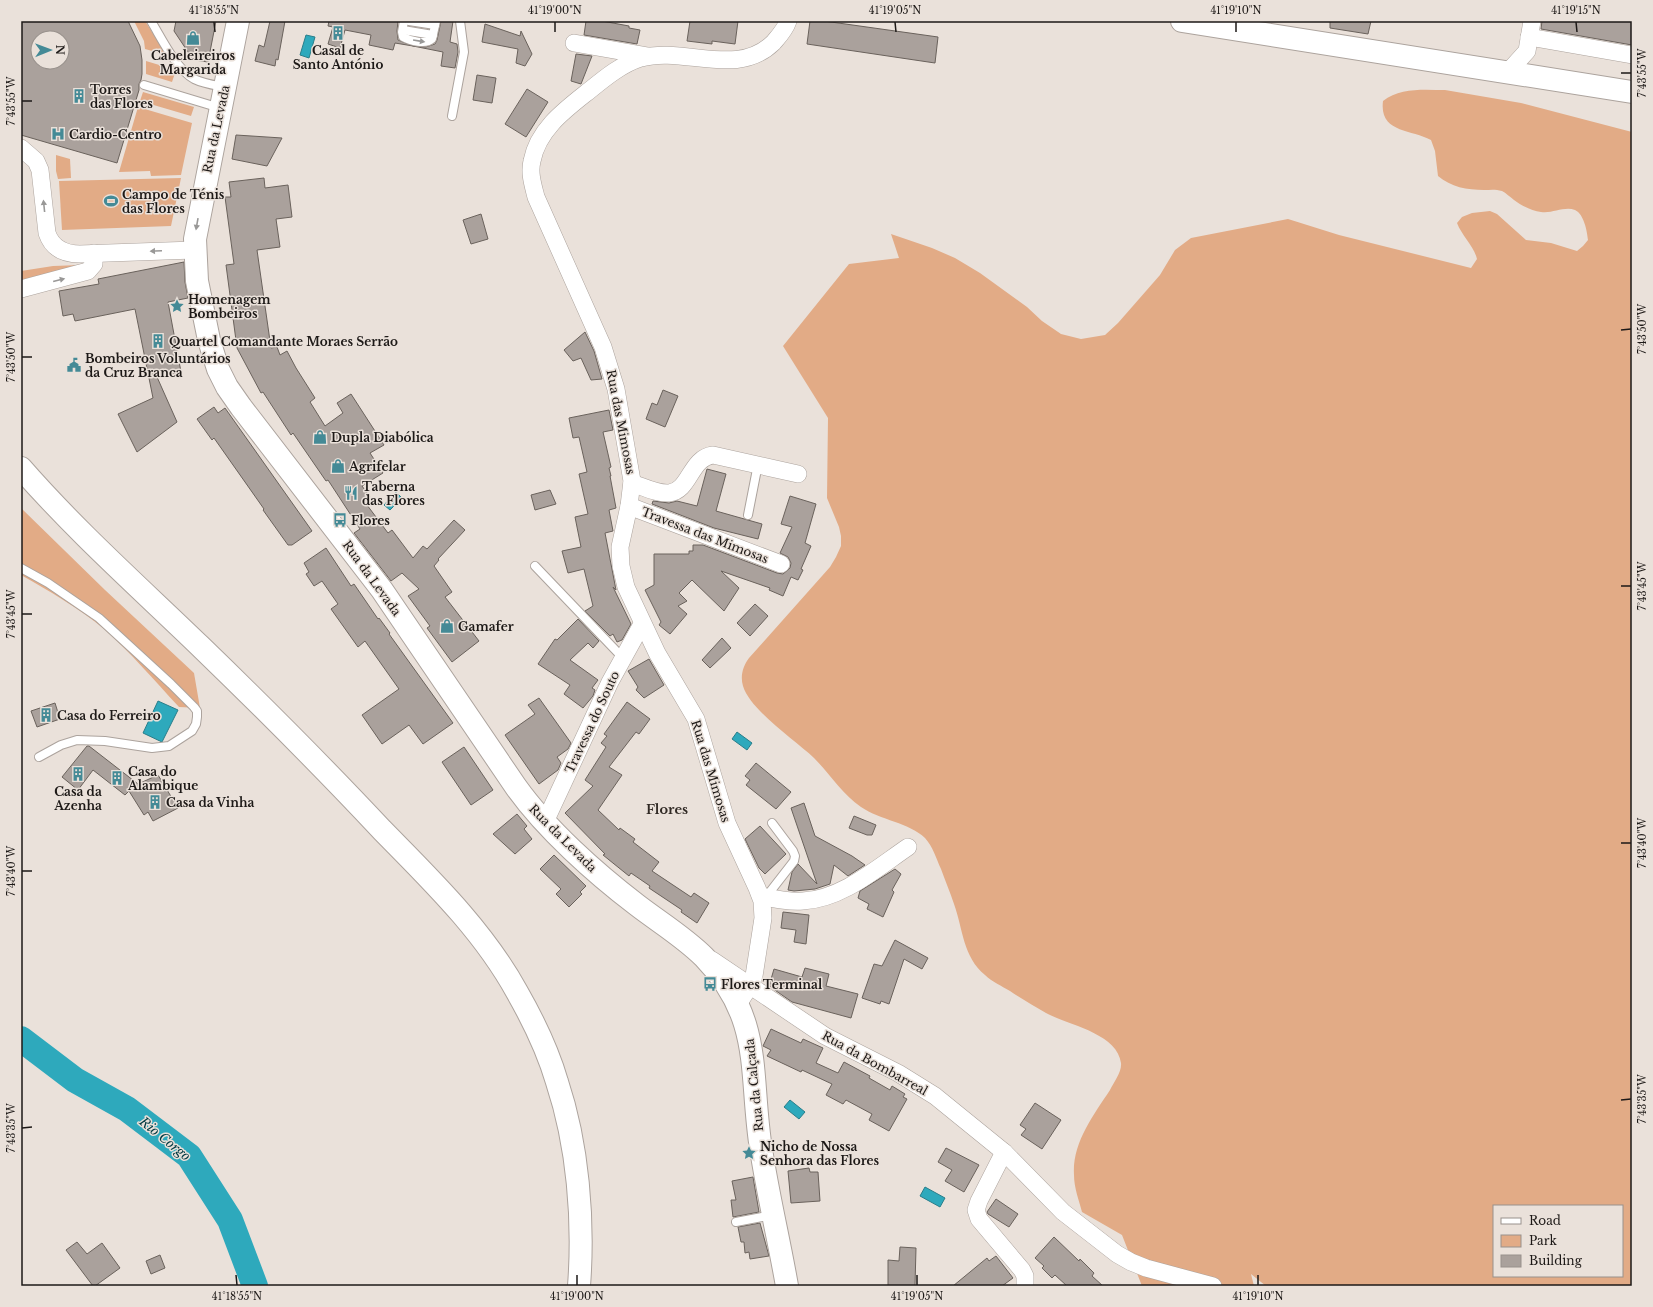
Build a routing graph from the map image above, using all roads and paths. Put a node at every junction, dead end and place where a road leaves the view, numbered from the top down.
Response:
1 (151, 21) edge
2 (238, 21) edge
3 (404, 21) edge
4 (409, 21) edge
5 (460, 21) edge
6 (788, 21) edge
7 (1182, 21) edge
8 (435, 23) edge
9 (1531, 29) edge
10 (574, 43) dead end
11 (1632, 55) edge
12 (652, 56) junction
13 (1508, 72) junction
14 (144, 85) dead end
15 (1632, 92) edge
16 (223, 98) junction
17 (452, 116) dead end
18 (21, 148) edge
19 (194, 250) junction
20 (94, 253) junction
21 (21, 289) edge
22 (758, 464) junction
23 (21, 468) edge
24 (798, 474) dead end
25 (632, 483) junction
26 (21, 486) edge
27 (629, 506) junction
28 (748, 516) dead end
29 (781, 564) dead end
30 (535, 566) dead end
31 (21, 568) edge
32 (642, 624) junction
33 (623, 658) junction
34 (39, 757) dead end
35 (545, 822) junction
36 (772, 823) dead end
37 (908, 847) dead end
38 (763, 896) junction
39 (683, 940) junction
40 (750, 986) junction
41 (738, 1004) junction
42 (1004, 1152) junction
43 (773, 1215) junction
44 (736, 1222) dead end
45 (566, 1286) edge
46 (579, 1286) edge
47 (787, 1286) edge
48 (1025, 1286) edge
49 (1213, 1286) edge

1 - 16 lane
2 - 16 main road, Rua da Levada
3 -> 8 lane
4 - 8 lane
5 - 17 lane
6 - 12 street, Rua das Mimosas
7 - 13 main road
9 - 11 street
9 - 13 street
10 - 12 street
12 - 25 street, Rua das Mimosas
13 - 15 main road
14 - 16 lane
16 -> 19 main road, Rua da Levada
20 -> 18 street
19 -> 20 street
19 - 35 main road, Rua da Levada
21 -> 20 street
22 - 24 street
22 - 25 street
22 - 28 lane
23 - 46 main road
25 - 27 street, Rua das Mimosas
26 - 45 main road
27 - 29 street, Travessa das Mimosas
27 - 32 street, Rua das Mimosas
30 - 33 lane
31 - 34 lane
32 - 33 street, Travessa do Souto
32 - 38 street, Rua das Mimosas
33 - 35 street, Travessa do Souto
35 - 39 main road, Rua da Levada
36 - 38 lane
37 - 38 street
38 - 40 street, Rua das Mimosas
39 - 40 street, Rua da Bombarreal
39 - 41 main road, Rua da Levada
40 - 41 street, Rua das Mimosas
40 - 42 street, Rua da Bombarreal
41 - 43 main road, Rua da Calçada
42 - 48 street
42 - 49 street, Rua da Bombarreal
43 - 44 lane
43 - 47 main road, Rua da Calçada

